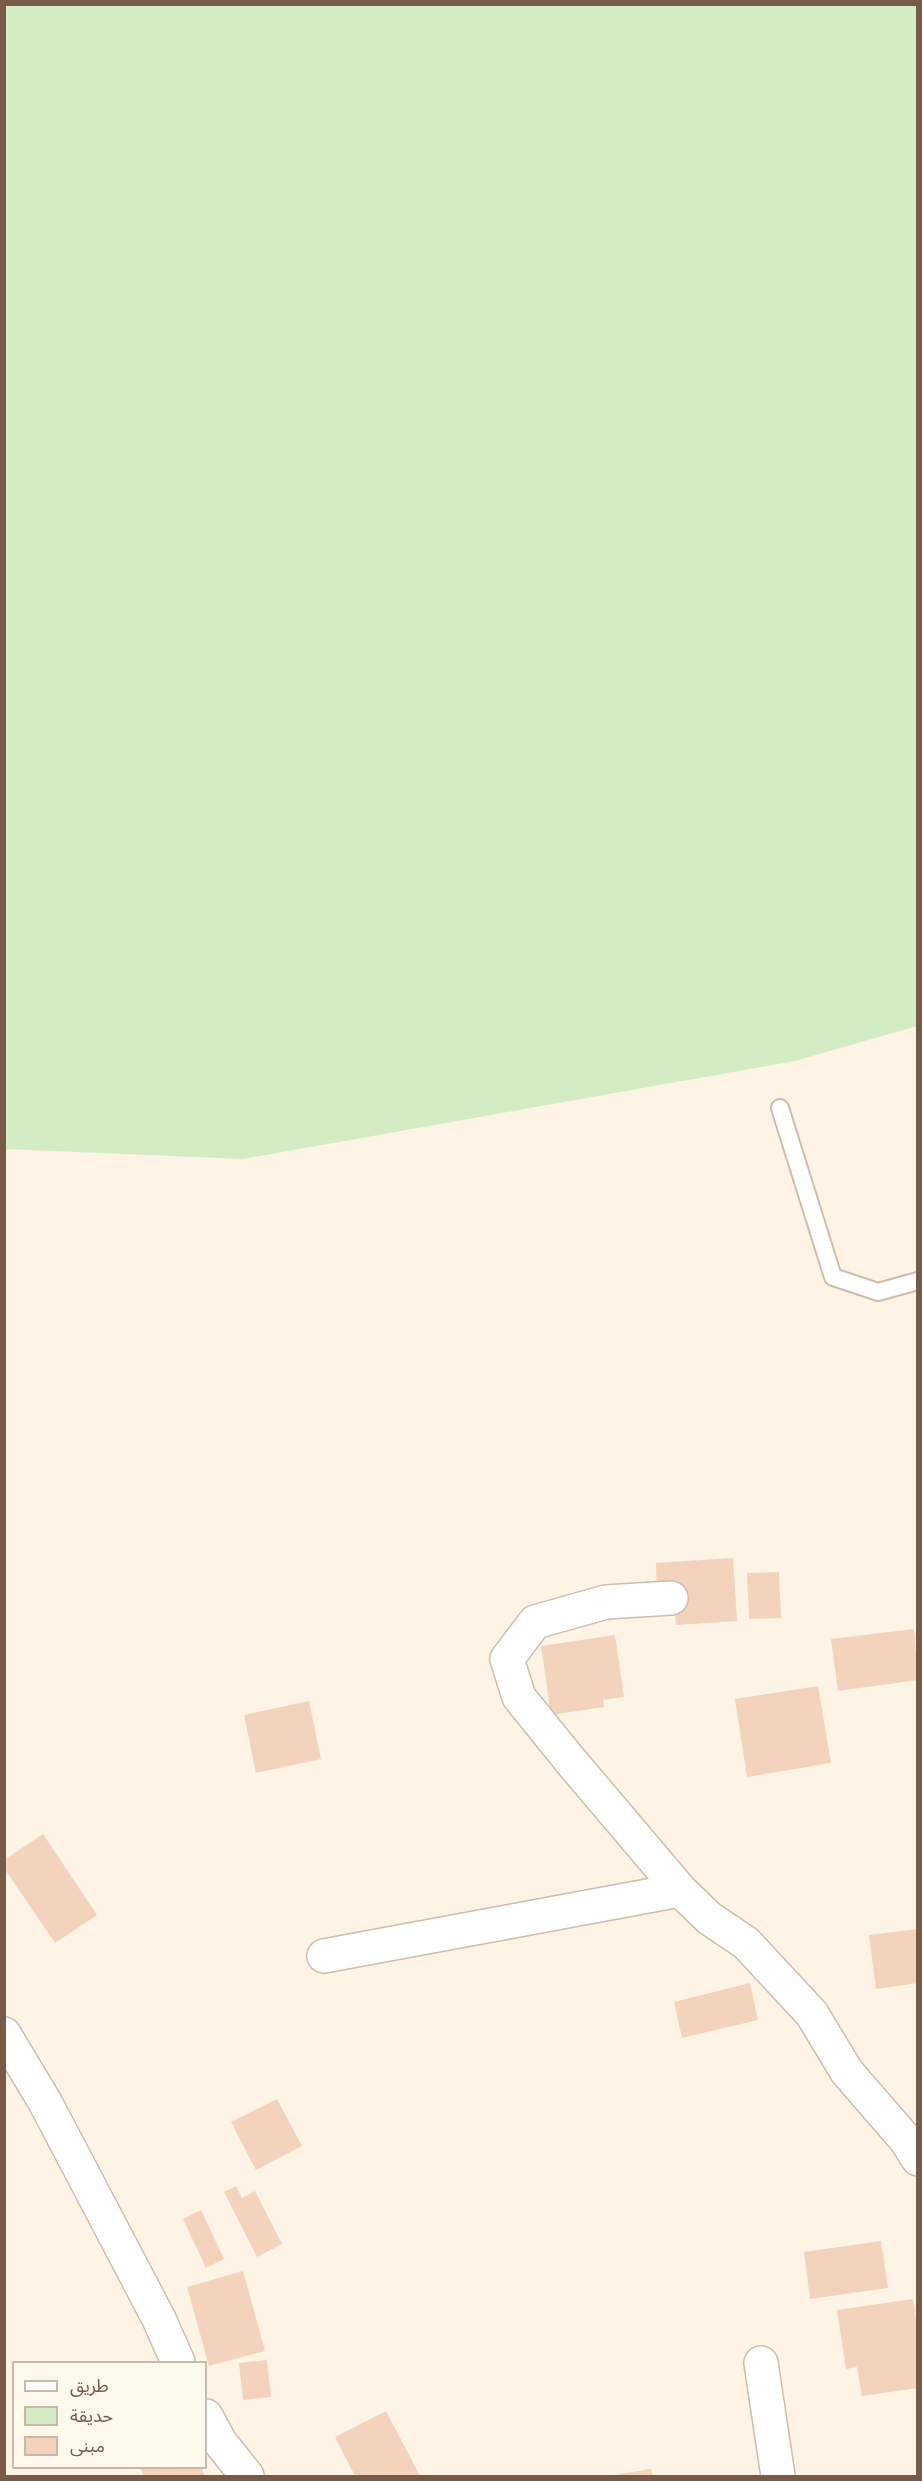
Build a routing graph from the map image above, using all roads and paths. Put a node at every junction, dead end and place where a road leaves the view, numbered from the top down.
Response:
1 (780, 1107) dead end
2 (918, 1281) edge
3 (671, 1598) dead end
4 (680, 1890) junction
5 (324, 1956) dead end
6 (4, 2034) edge
7 (918, 2159) edge
8 (178, 2361) edge
9 (761, 2363) dead end
10 (207, 2418) edge
11 (247, 2476) edge
12 (778, 2476) edge

1 - 2 lane
3 - 4 street
4 - 5 street
4 - 7 street
6 - 8 street
9 - 12 street
10 - 11 street

